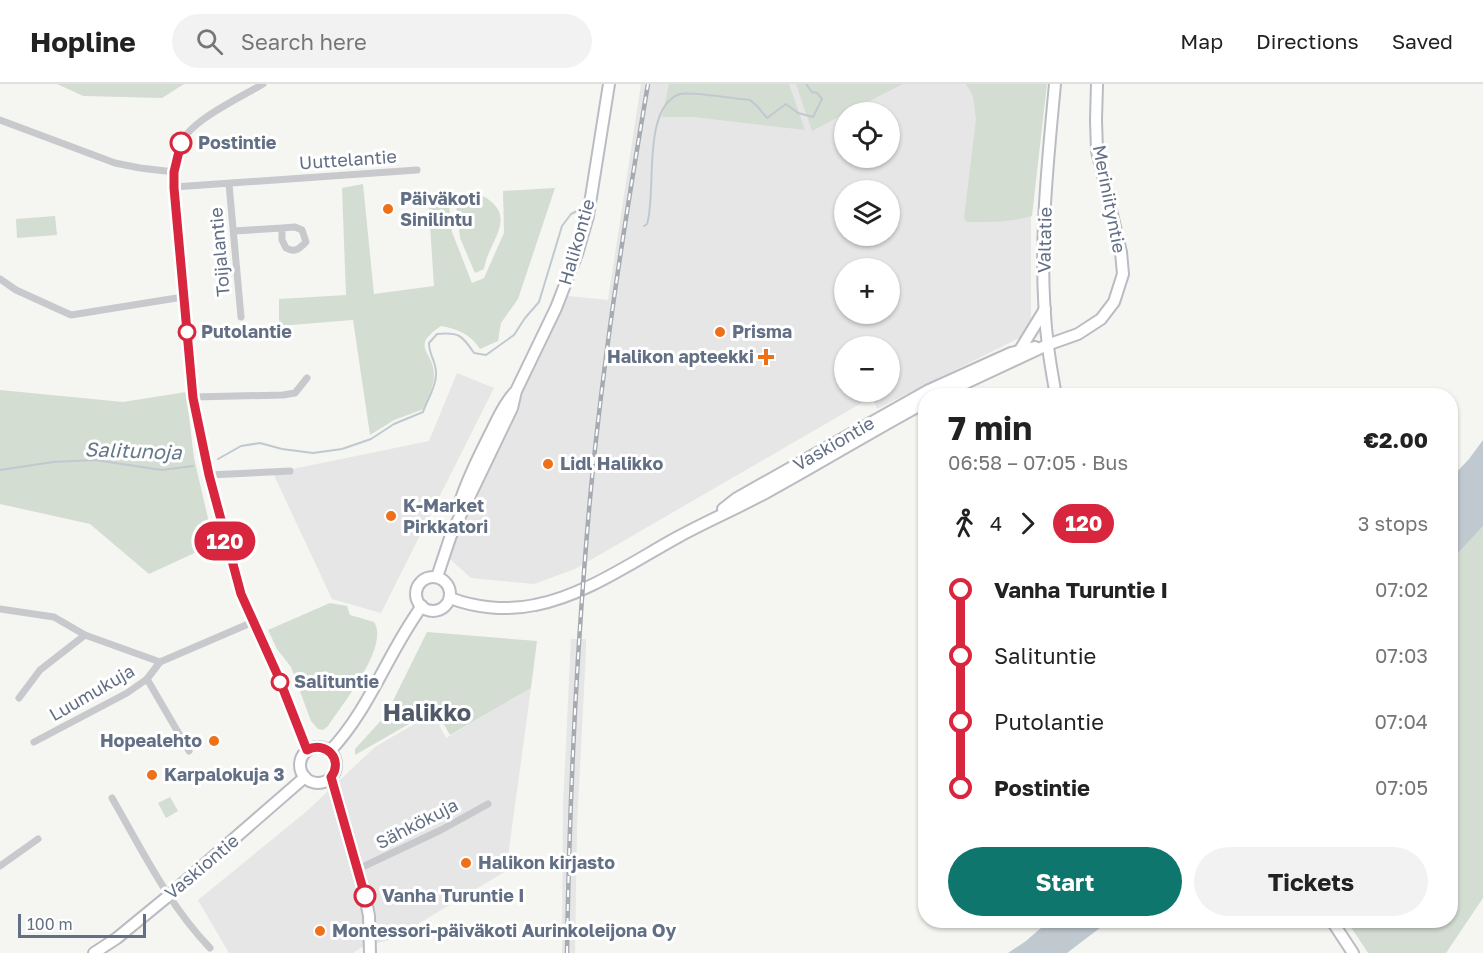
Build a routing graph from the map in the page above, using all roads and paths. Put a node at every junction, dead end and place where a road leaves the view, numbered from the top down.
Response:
1 (263, 84) edge
2 (609, 84) edge
3 (1055, 84) edge
4 (1097, 84) edge
5 (0, 120) edge
6 (417, 170) dead end
7 (174, 172) junction
8 (229, 184) junction
9 (174, 188) junction
10 (282, 228) dead end
11 (234, 231) junction
12 (0, 279) edge
13 (183, 297) junction
14 (1045, 309) junction
15 (241, 316) dead end
16 (1047, 345) junction
17 (1020, 350) junction
18 (307, 378) dead end
19 (934, 388) edge
20 (955, 388) edge
21 (1055, 388) edge
22 (918, 397) edge
23 (193, 398) junction
24 (918, 407) edge
25 (290, 471) dead end
26 (209, 475) junction
27 (714, 517) junction
28 (437, 577) junction
29 (450, 598) junction
30 (422, 606) junction
31 (0, 609) edge
32 (253, 622) junction
33 (86, 635) junction
34 (160, 662) junction
35 (147, 679) junction
36 (19, 698) dead end
37 (34, 742) dead end
38 (307, 750) junction
39 (189, 751) dead end
40 (330, 751) junction
41 (305, 777) junction
42 (331, 777) junction
43 (112, 798) dead end
44 (488, 804) dead end
45 (38, 839) dead end
46 (0, 866) edge
47 (358, 869) junction
48 (168, 897) junction
49 (1337, 928) edge
50 (210, 948) dead end
51 (94, 953) edge
52 (370, 953) edge
53 (1353, 953) edge

1 - 7 street
2 - 28 main road, Halikontie
3 - 14 main road, Valtatie
4 - 16 main road, Meriniityntie
5 - 7 street
6 - 8 street, Uuttelantie
7 - 9 street
8 - 9 street, Uuttelantie
8 - 11 street, Toijalantie
9 - 13 street
10 - 11 street
11 - 15 street, Toijalantie
12 - 13 street
13 - 23 street
14 - 16 main road, Valtatie
14 - 17 main road
16 - 17 main road, Vaskiontie
16 - 20 main road
16 - 21 main road, Valtatie
17 - 19 main road, Vaskiontie
18 - 23 street
22 - 27 main road, Vaskiontie
23 - 26 street
24 - 27 main road, Vaskiontie
25 - 26 street
26 - 32 street
27 - 29 main road, Vaskiontie
28 - 29 main road
28 - 30 main road
29 - 30 main road
30 - 40 main road
31 - 33 street
32 - 34 street
32 - 38 street
33 - 34 street
33 - 36 street
34 - 35 street, Luumukuja
35 - 37 street, Luumukuja
35 - 39 street
38 - 40 main road
38 - 41 main road
40 - 42 main road
41 - 42 main road
41 - 48 main road, Vaskiontie
42 - 47 main road
43 - 48 street
44 - 47 street, Sähkökuja
45 - 46 street
47 - 52 main road
48 - 50 street
48 - 51 main road, Vaskiontie
49 - 53 main road

